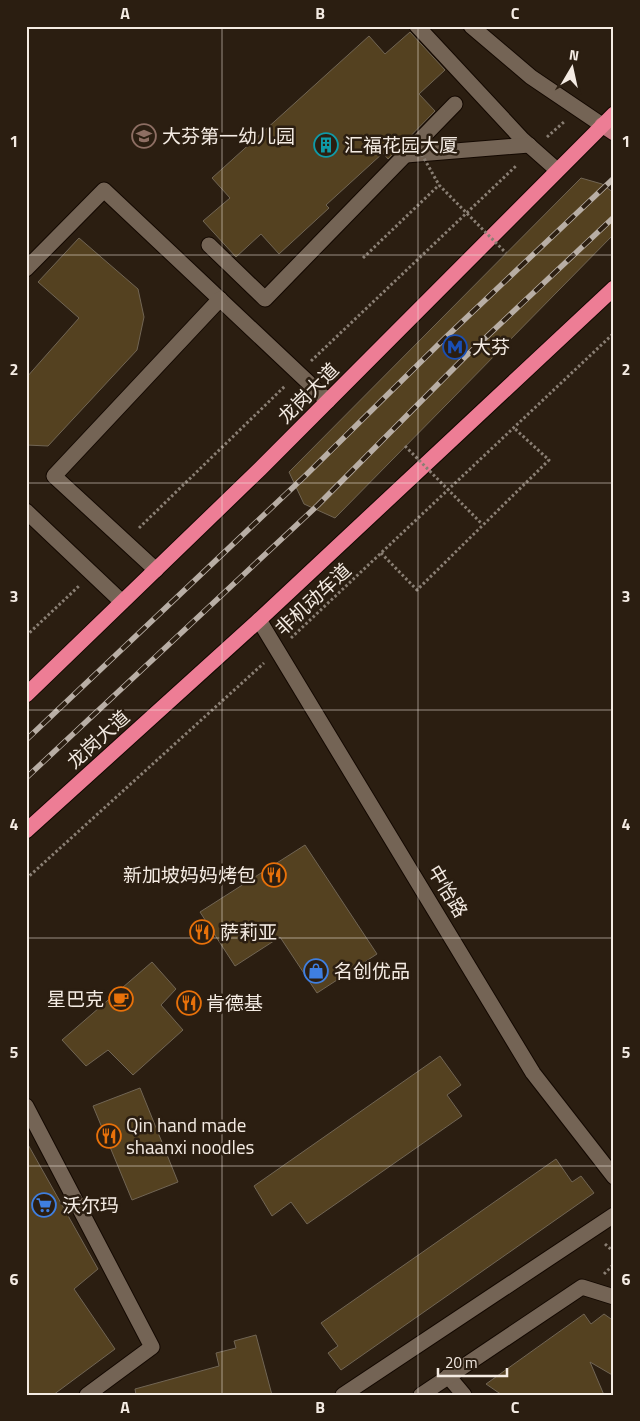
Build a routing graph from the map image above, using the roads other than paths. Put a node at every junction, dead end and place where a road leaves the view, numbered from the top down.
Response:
1 (417, 26) edge
2 (472, 26) edge
3 (455, 104) dead end
4 (614, 114) edge
5 (608, 129) edge
6 (529, 145) junction
7 (406, 154) junction
8 (557, 170) junction
9 (209, 244) dead end
10 (26, 269) edge
11 (614, 288) edge
12 (220, 299) junction
13 (328, 401) junction
14 (27, 513) edge
15 (156, 570) junction
16 (122, 602) junction
17 (259, 620) junction
18 (26, 695) edge
19 (26, 831) edge
20 (26, 1106) edge
21 (614, 1176) edge
22 (614, 1215) edge
23 (614, 1297) edge
24 (448, 1376) junction
25 (87, 1395) edge
26 (343, 1395) edge
27 (421, 1395) edge
28 (464, 1395) edge

1 - 6 street
2 - 5 street
3 - 7 street
4 - 5 highway, 龙岗大道
5 - 8 highway, 龙岗大道
6 - 7 street
6 - 8 street
7 - 9 street
8 - 13 highway, 龙岗大道
10 - 12 street
11 - 17 highway, 龙岗大道
12 - 13 street
12 - 15 street
13 - 15 highway, 龙岗大道
14 - 16 street
15 - 16 highway, 龙岗大道
16 - 18 highway, 龙岗大道
17 - 19 highway, 龙岗大道
17 - 21 street, 中怡路
20 - 25 street
22 - 26 street
23 - 24 street
24 - 27 street
24 - 28 street

